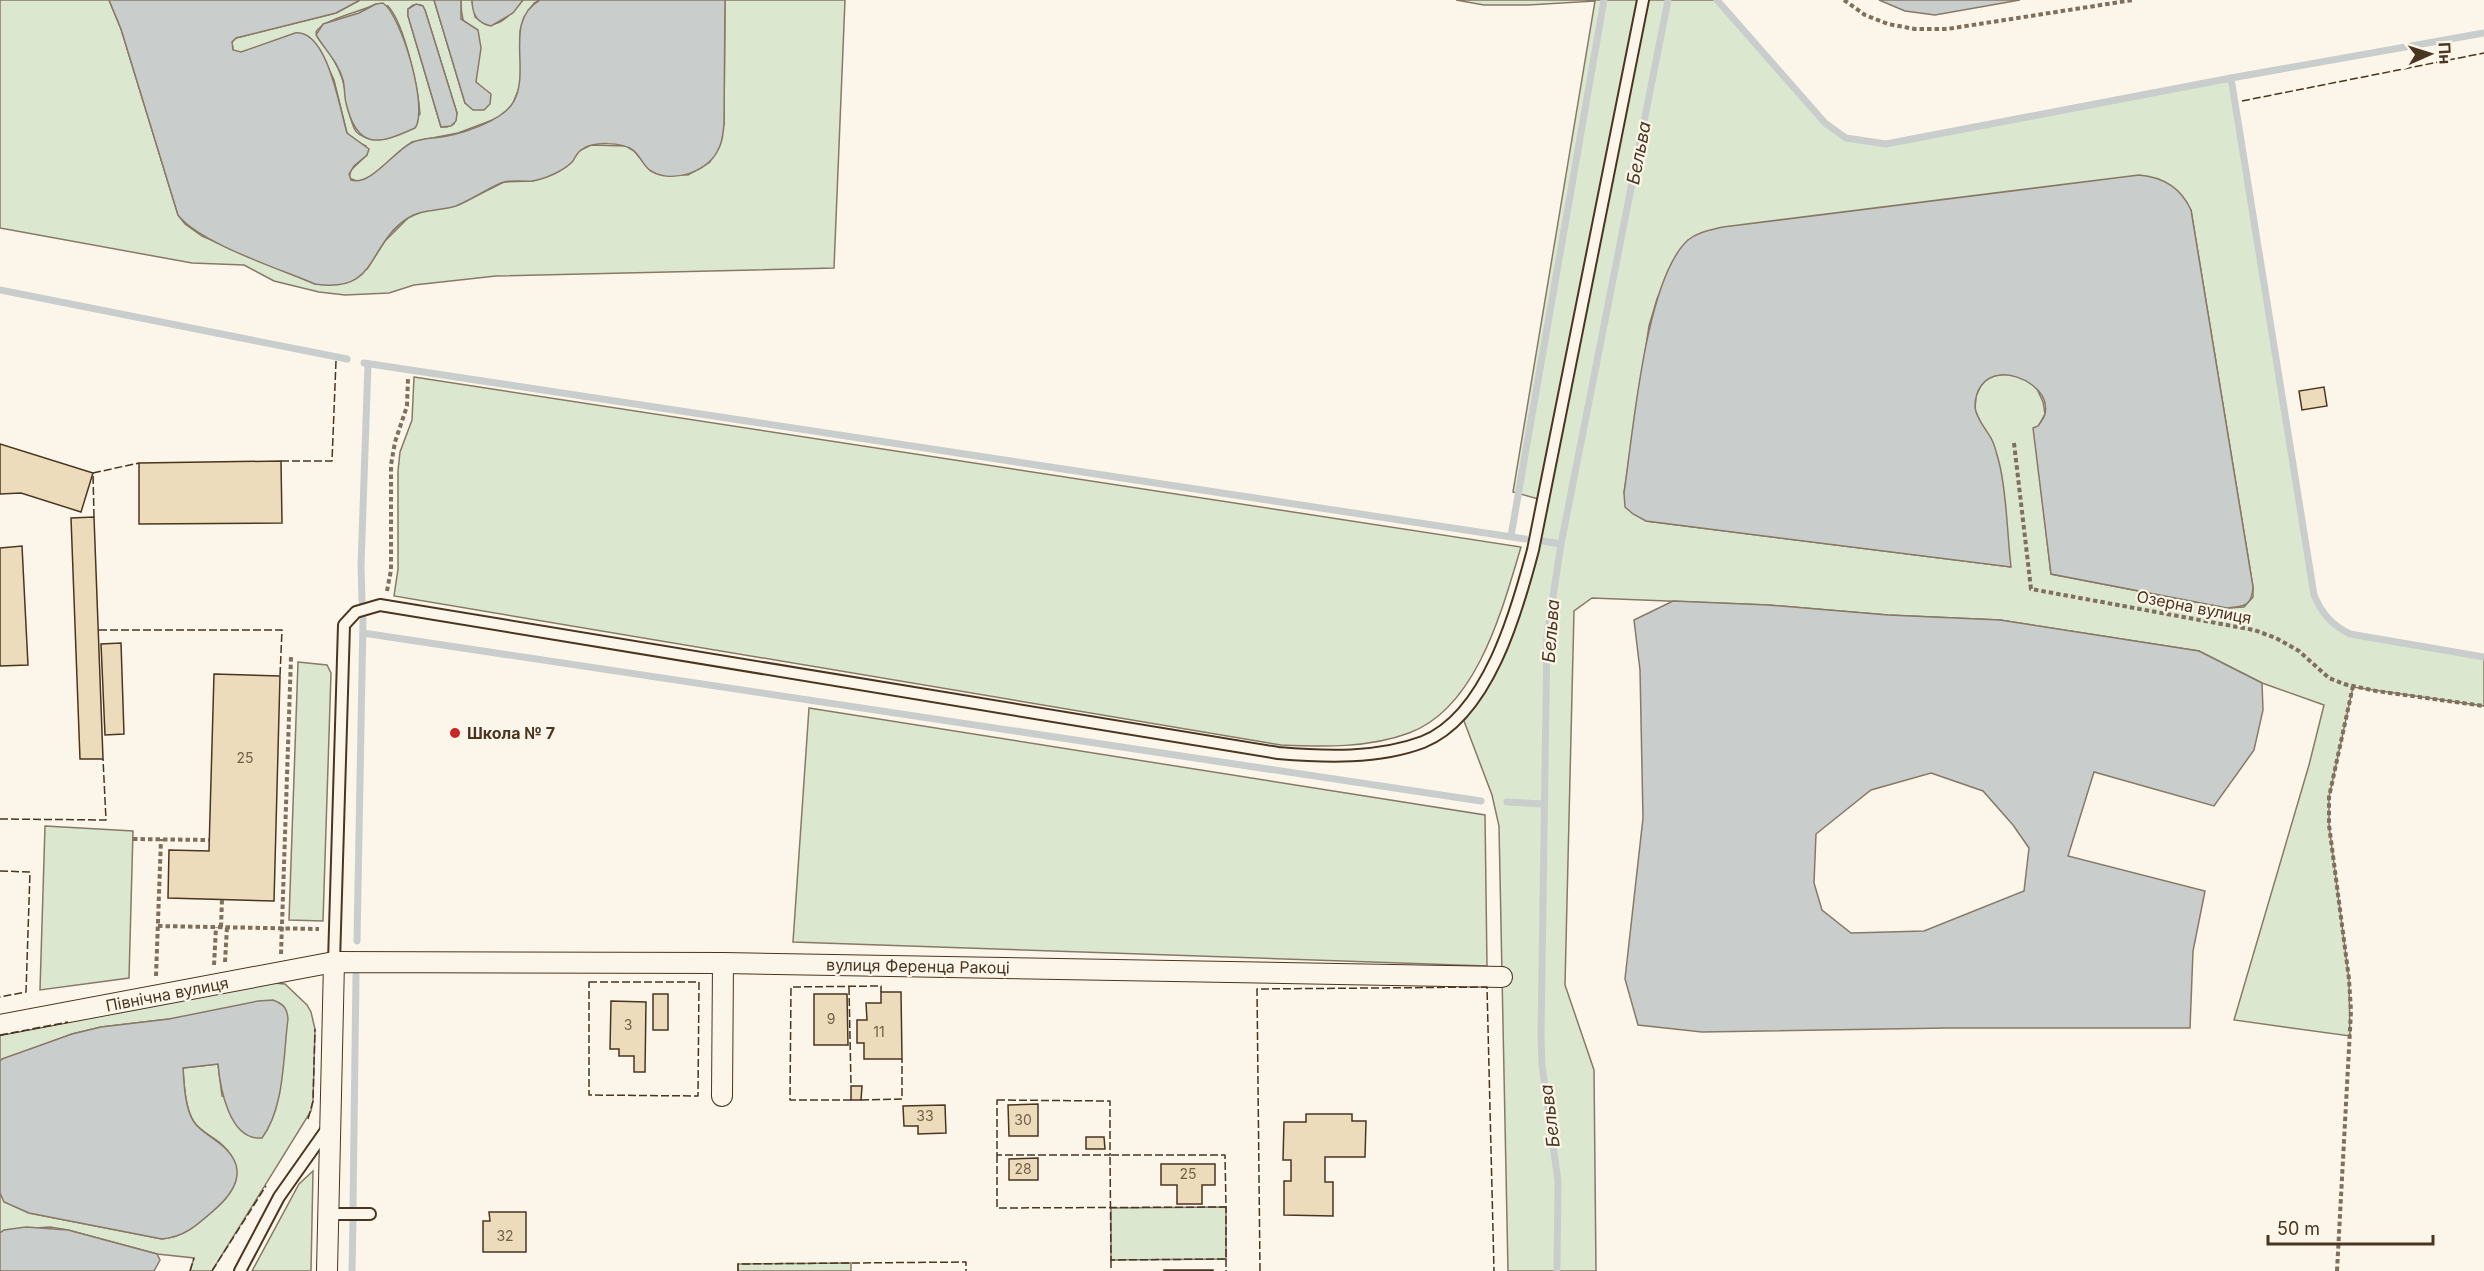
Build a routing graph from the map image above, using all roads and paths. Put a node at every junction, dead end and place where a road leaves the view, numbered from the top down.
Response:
1 (1643, 0) edge
2 (1844, 0) edge
3 (2133, 0) edge
4 (408, 380) dead end
5 (2014, 443) dead end
6 (380, 605) junction
7 (291, 657) dead end
8 (2353, 686) junction
9 (2484, 706) edge
10 (133, 839) dead end
11 (161, 839) junction
12 (209, 840) dead end
13 (222, 899) dead end
14 (158, 926) junction
15 (219, 927) junction
16 (282, 928) junction
17 (334, 929) junction
18 (333, 962) junction
19 (723, 963) junction
20 (280, 972) junction
21 (214, 973) dead end
22 (1502, 976) dead end
23 (156, 996) junction
24 (0, 1025) edge
25 (722, 1096) dead end
26 (330, 1124) junction
27 (328, 1214) junction
28 (370, 1214) dead end
29 (240, 1271) edge
30 (327, 1271) edge
31 (2337, 1271) edge

1 - 6 lane
2 - 3 path
4 - 6 path
5 - 8 path, Озерна вулиця
6 - 17 lane
7 - 16 path
8 - 9 path, Озерна вулиця
8 - 31 path
10 - 11 path
11 - 12 path
11 - 14 path
13 - 15 path
14 - 15 path
14 - 23 path
15 - 16 path
15 - 21 path
16 - 17 path
16 - 20 path
17 - 18 lane
18 - 19 street, вулиця Ференца Ракоці
18 - 20 street, Північна вулиця
18 - 26 street
19 - 22 street, вулиця Ференца Ракоці
19 - 25 street
20 - 23 street, Північна вулиця
23 - 24 street, Північна вулиця
26 - 27 street
26 - 29 lane
27 - 28 lane
27 - 30 street

